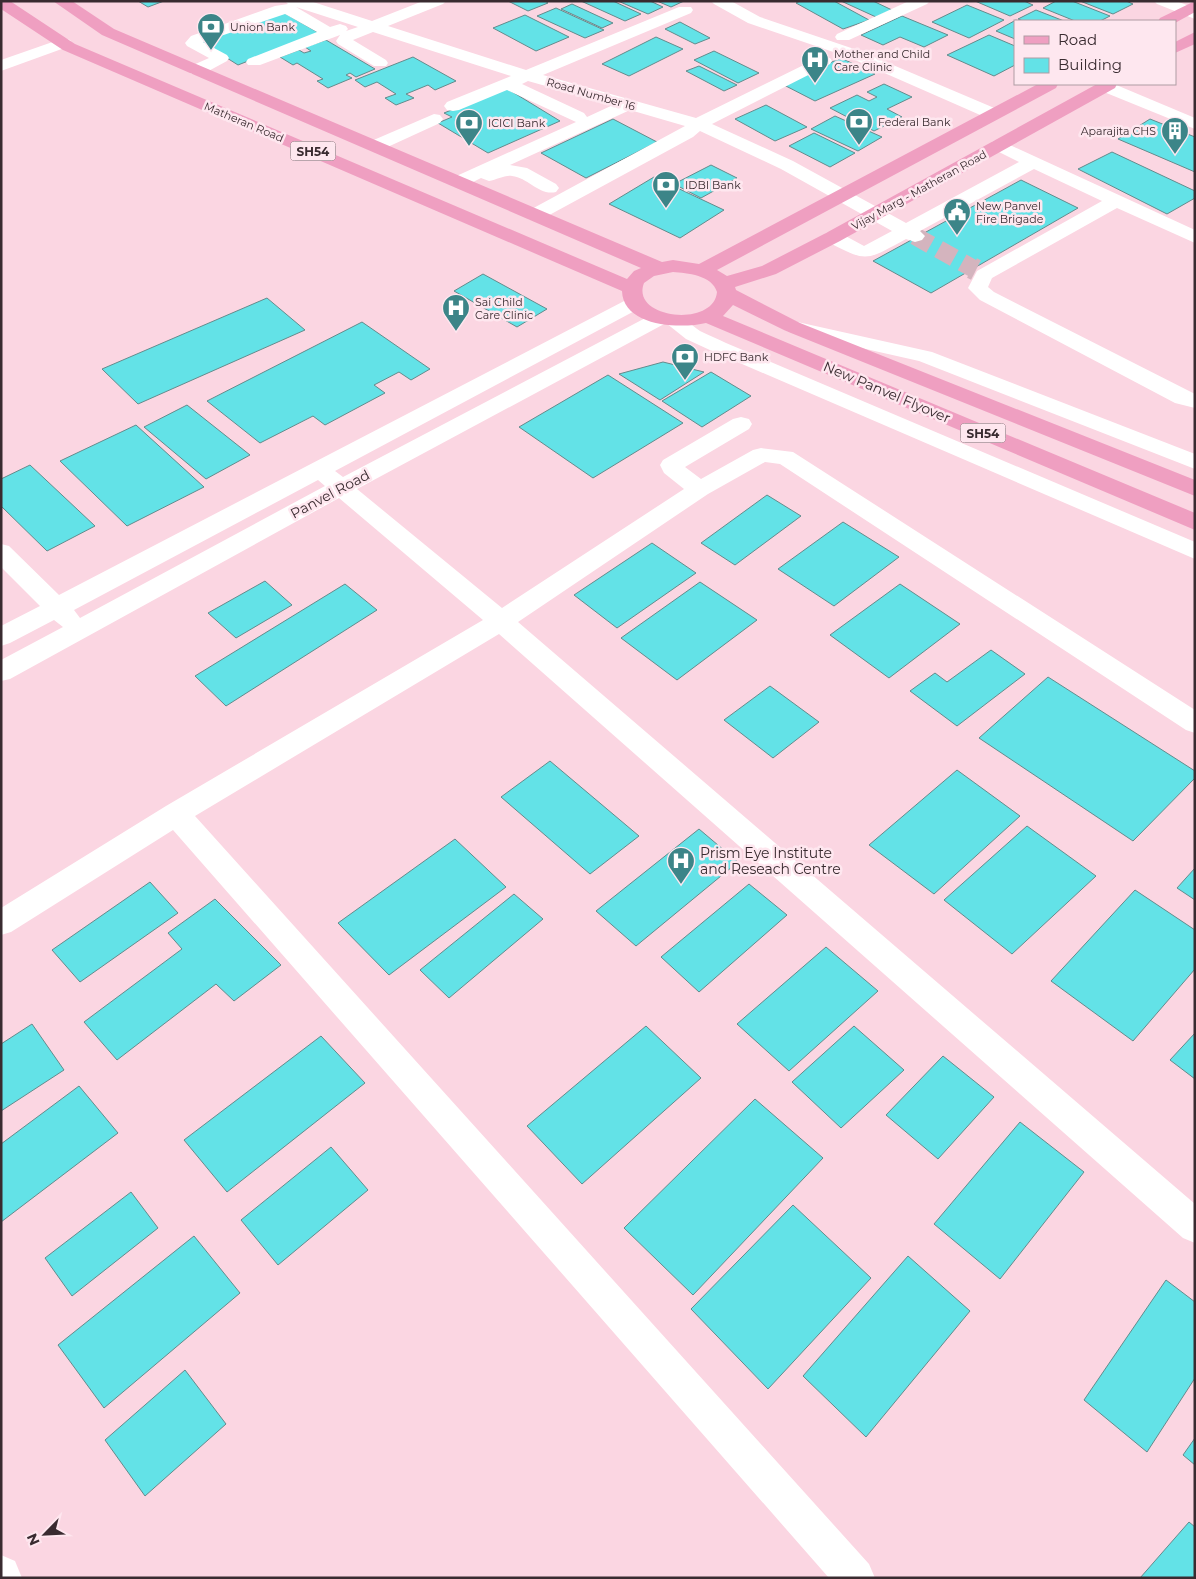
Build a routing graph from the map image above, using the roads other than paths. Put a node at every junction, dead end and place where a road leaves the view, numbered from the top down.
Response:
1 (62, 1) edge
2 (293, 1) edge
3 (438, 1) edge
4 (719, 1) edge
5 (922, 1) edge
6 (1162, 1) edge
7 (1, 2) edge
8 (686, 10) dead end
9 (1192, 10) edge
10 (1168, 20) edge
11 (366, 24) junction
12 (329, 33) junction
13 (843, 37) dead end
14 (1195, 37) edge
15 (64, 44) junction
16 (1176, 47) edge
17 (824, 60) dead end
18 (254, 62) dead end
19 (380, 63) dead end
20 (1, 66) edge
21 (197, 70) junction
22 (528, 76) junction
23 (508, 83) junction
24 (1048, 85) edge
25 (1107, 85) edge
26 (628, 105) junction
27 (453, 106) dead end
28 (993, 114) junction
29 (578, 117) junction
30 (434, 119) dead end
31 (631, 123) dead end
32 (698, 124) junction
33 (1195, 124) edge
34 (999, 145) junction
35 (375, 146) junction
36 (480, 160) dead end
37 (1033, 162) junction
38 (463, 184) junction
39 (550, 188) dead end
40 (842, 195) junction
41 (1116, 201) junction
42 (898, 202) junction
43 (877, 214) junction
44 (535, 215) junction
45 (928, 220) junction
46 (858, 224) junction
47 (911, 234) junction
48 (833, 237) junction
49 (1195, 237) edge
50 (888, 242) junction
51 (659, 268) junction
52 (703, 270) junction
53 (725, 288) junction
54 (633, 296) junction
55 (706, 316) junction
56 (668, 319) junction
57 (793, 327) junction
58 (1195, 401) edge
59 (741, 424) dead end
60 (1195, 462) edge
61 (319, 469) junction
62 (340, 488) junction
63 (700, 489) junction
64 (1195, 489) edge
65 (1195, 522) edge
66 (1195, 551) edge
67 (1, 552) edge
68 (56, 608) junction
69 (501, 621) junction
70 (78, 630) junction
71 (1, 637) edge
72 (1, 672) edge
73 (1195, 723) edge
74 (176, 814) junction
75 (1, 923) edge
76 (1195, 1226) edge
77 (855, 1578) edge

1 - 21 main road, SH54
2 - 11 street, Road Number 16
3 - 11 street
4 - 28 street
5 - 13 street
6 - 9 street
7 - 15 main road, Matheran Road / SH54
8 - 22 street
9 - 10 main road
11 - 12 street
11 - 19 street
11 - 22 street, Road Number 16
12 - 18 street
12 - 21 street
14 - 16 main road
15 - 20 street
15 - 54 main road, Matheran Road / SH54
17 - 32 street
21 - 35 main road, SH54
22 - 23 street
22 - 26 street, Road Number 16
23 - 27 street
23 - 29 street
24 - 28 main road
25 - 33 street
25 - 34 main road, Vijay Marg - Matheran Road
26 - 29 street
26 - 31 street
26 - 32 street, Road Number 16
26 - 38 street
28 - 40 main road
29 - 36 street
30 - 35 street
32 - 40 street, Road Number 16
32 - 44 street
34 - 37 street
34 - 42 main road, Vijay Marg - Matheran Road
35 - 38 main road, SH54
37 - 41 street
37 - 45 street
38 - 39 street
38 - 44 main road, SH54
40 - 43 street, Road Number 16
40 - 52 main road
41 - 49 street
41 - 58 street
42 - 43 main road, Vijay Marg - Matheran Road
42 - 45 street
43 - 46 main road, Vijay Marg - Matheran Road
43 - 47 street, Road Number 16
44 - 51 main road, SH54
45 - 47 street
46 - 48 main road, Vijay Marg - Matheran Road
46 - 50 street
47 - 50 street
48 - 50 street
48 - 53 main road, Vijay Marg - Matheran Road
51 - 52 main road, SH54
51 - 54 main road, SH54
52 - 53 main road, SH54
53 - 55 main road
53 - 57 main road, SH54
54 - 56 main road, SH54
54 - 61 street, Panvel Road
55 - 56 main road
55 - 65 main road, New Panvel Flyover / SH54
56 - 62 street, Panvel Road
56 - 66 street
57 - 60 street
57 - 64 main road, New Panvel Flyover / SH54
59 - 63 street
61 - 62 street
61 - 68 street, Panvel Road
62 - 69 street
62 - 70 street, Panvel Road
63 - 69 street
63 - 73 street
67 - 68 street
68 - 70 street
68 - 71 street, Panvel Road
69 - 74 street
69 - 76 street
70 - 72 street, Panvel Road
74 - 75 street
74 - 77 street

